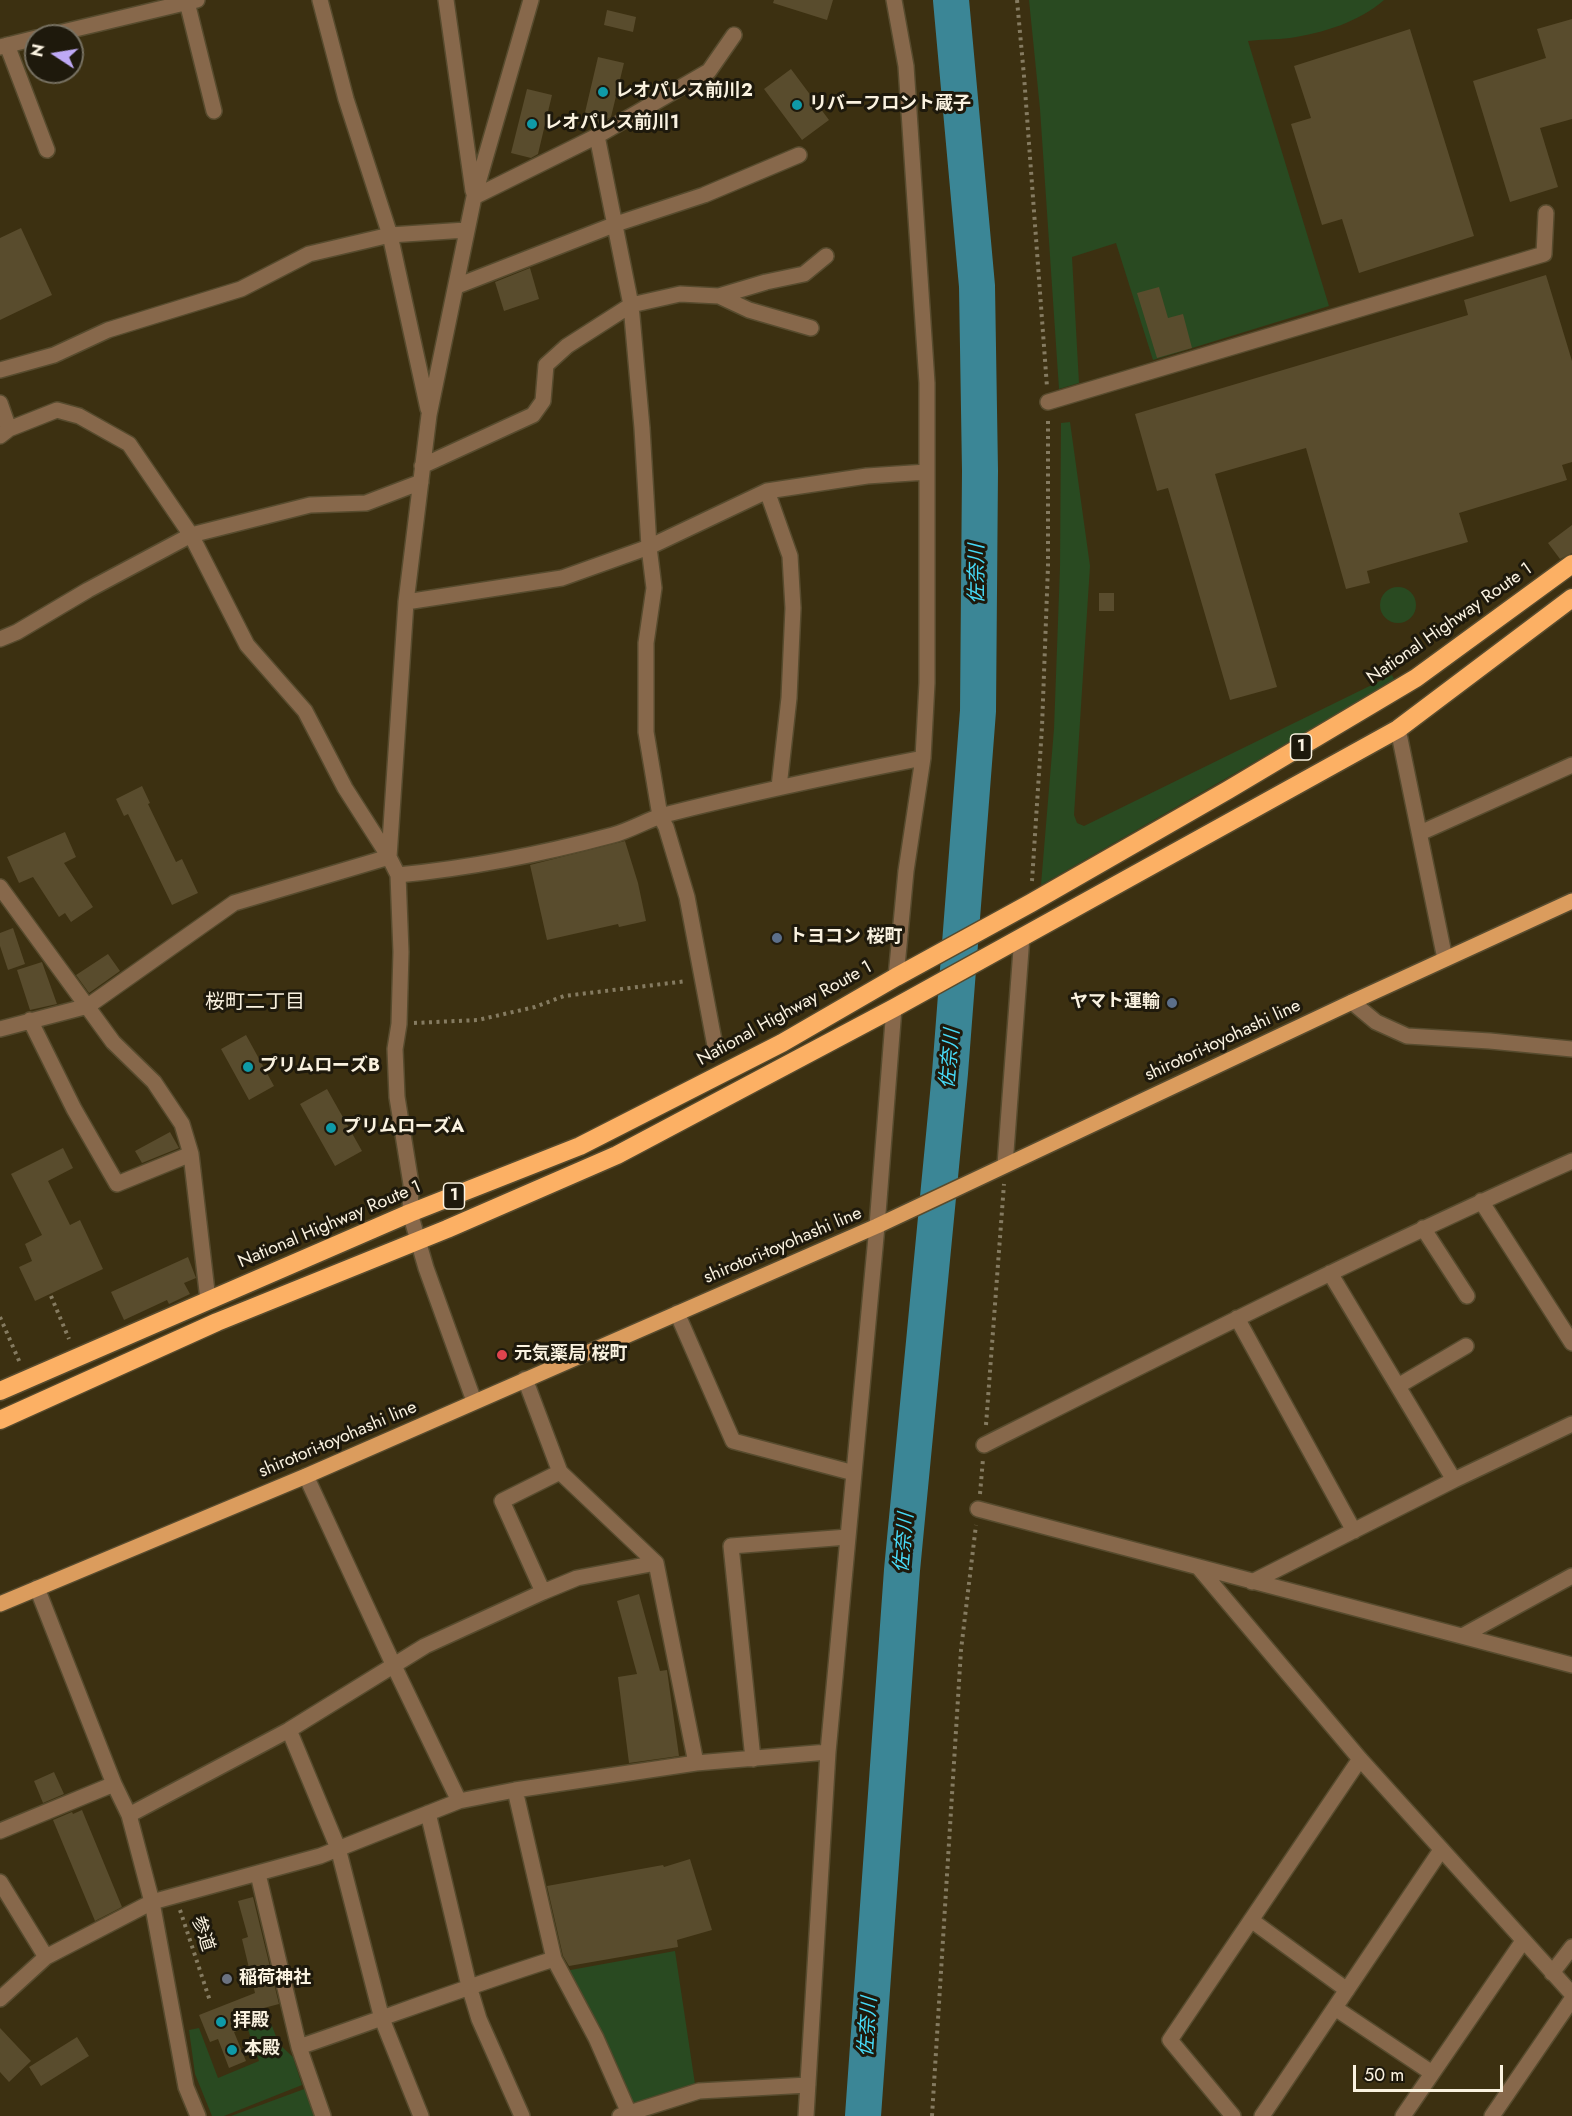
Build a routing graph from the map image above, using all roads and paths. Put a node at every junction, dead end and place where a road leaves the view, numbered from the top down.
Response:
1 (320, 0) edge
2 (446, 0) edge
3 (531, 0) edge
4 (894, 0) edge
5 (1017, 0) edge
6 (192, 1) edge
7 (84, 27) edge
8 (734, 35) dead end
9 (24, 41) edge
10 (4, 46) edge
11 (214, 111) dead end
12 (597, 136) junction
13 (47, 150) dead end
14 (799, 155) dead end
15 (474, 197) junction
16 (1546, 213) dead end
17 (616, 224) junction
18 (466, 230) junction
19 (390, 234) junction
20 (826, 256) dead end
21 (457, 286) junction
22 (719, 296) junction
23 (631, 305) junction
24 (811, 328) dead end
25 (0, 370) edge
26 (1048, 402) junction
27 (0, 403) edge
28 (429, 415) junction
29 (4, 432) edge
30 (422, 466) junction
31 (927, 472) junction
32 (421, 482) junction
33 (767, 491) junction
34 (191, 535) junction
35 (649, 548) junction
36 (1572, 564) edge
37 (1572, 598) edge
38 (406, 602) junction
39 (0, 639) edge
40 (1398, 729) junction
41 (923, 758) junction
42 (1572, 765) edge
43 (779, 787) junction
44 (660, 816) junction
45 (1420, 833) junction
46 (389, 857) junction
47 (398, 875) junction
48 (0, 887) edge
49 (1572, 902) edge
50 (1024, 907) junction
51 (1022, 936) junction
52 (1445, 959) junction
53 (896, 977) junction
54 (702, 979) junction
55 (1352, 1002) junction
56 (88, 1006) junction
57 (894, 1008) junction
58 (30, 1020) junction
59 (399, 1024) junction
60 (0, 1029) edge
61 (1572, 1048) edge
62 (716, 1052) dead end
63 (191, 1154) junction
64 (1572, 1161) edge
65 (1005, 1165) junction
66 (1481, 1201) junction
67 (410, 1213) junction
68 (878, 1226) junction
69 (1423, 1228) junction
70 (418, 1240) junction
71 (1330, 1273) junction
72 (51, 1296) dead end
73 (1467, 1296) dead end
74 (208, 1300) junction
75 (677, 1313) junction
76 (0, 1317) edge
77 (1237, 1318) junction
78 (69, 1339) dead end
79 (1572, 1343) edge
80 (1466, 1346) dead end
81 (21, 1365) dead end
82 (525, 1379) junction
83 (1398, 1386) junction
84 (0, 1391) edge
85 (474, 1401) junction
86 (0, 1419) edge
87 (1572, 1424) edge
88 (984, 1445) junction
89 (560, 1472) junction
90 (854, 1473) junction
91 (306, 1476) junction
92 (1454, 1480) junction
93 (978, 1509) junction
94 (1354, 1531) junction
95 (848, 1537) junction
96 (656, 1563) junction
97 (1199, 1568) junction
98 (1572, 1576) edge
99 (1252, 1582) junction
100 (38, 1588) junction
101 (543, 1592) junction
102 (0, 1604) edge
103 (1464, 1635) junction
104 (1572, 1665) edge
105 (394, 1666) junction
106 (289, 1730) junction
107 (828, 1752) junction
108 (753, 1759) junction
109 (1360, 1759) junction
110 (696, 1763) junction
111 (114, 1784) junction
112 (515, 1790) junction
113 (459, 1801) junction
114 (428, 1813) junction
115 (129, 1815) junction
116 (0, 1831) edge
117 (338, 1848) junction
118 (1441, 1851) junction
119 (258, 1874) junction
120 (0, 1882) edge
121 (152, 1902) junction
122 (180, 1910) dead end
123 (1251, 1920) junction
124 (1522, 1941) junction
125 (1572, 1947) edge
126 (46, 1957) junction
127 (554, 1959) junction
128 (1552, 1973) junction
129 (469, 1986) junction
130 (1347, 1990) junction
131 (1572, 1994) edge
132 (1572, 1999) edge
133 (0, 2000) edge
134 (210, 2001) dead end
135 (1335, 2008) junction
136 (382, 2019) junction
137 (299, 2047) junction
138 (1432, 2073) junction
139 (808, 2085) junction
140 (625, 2115) edge
141 (198, 2116) edge
142 (323, 2116) edge
143 (421, 2116) edge
144 (522, 2116) edge
145 (806, 2116) edge
146 (932, 2116) edge
147 (1233, 2116) edge
148 (1262, 2116) edge
149 (1403, 2116) edge
150 (1492, 2116) edge

1 - 19 street
2 - 15 street
3 - 15 street
4 - 31 street
5 - 26 path
6 - 7 street
6 - 11 street
8 - 12 street
9 - 10 street
10 - 13 street
12 - 15 street
12 - 17 street
14 - 17 street
15 - 18 street
16 - 26 street
17 - 21 street
17 - 23 street
18 - 19 street
18 - 21 street
19 - 25 street
19 - 28 street
20 - 22 street
21 - 28 street
22 - 23 street
22 - 24 street
23 - 30 street
23 - 35 street
26 - 50 path
27 - 29 street
28 - 30 street
29 - 34 street
30 - 32 street
31 - 33 street
31 - 41 street
32 - 34 street
32 - 38 street
33 - 35 street
33 - 43 street
34 - 39 street
34 - 46 street
35 - 38 street
35 - 44 street
36 - 50 highway, National Highway Route 1 / 1
37 - 40 highway, 1
38 - 46 street
40 - 45 street
40 - 51 highway, 1
41 - 43 street
41 - 53 street
42 - 45 street
43 - 44 street
44 - 47 street
44 - 54 street
45 - 52 street
46 - 47 street
46 - 56 street
47 - 59 street
48 - 56 street
49 - 52 main road, shirotori-toyohashi line
50 - 53 highway, National Highway Route 1 / 1
51 - 57 highway, 1
51 - 65 street
52 - 55 main road, shirotori-toyohashi line
53 - 67 highway, National Highway Route 1 / 1
54 - 59 path
54 - 62 street
55 - 61 street
55 - 65 main road, shirotori-toyohashi line
56 - 58 street
56 - 63 street
57 - 68 street
57 - 70 highway, 1
58 - 60 street
58 - 63 street
59 - 67 street
63 - 74 street
64 - 66 street
65 - 68 main road, shirotori-toyohashi line
65 - 88 path
66 - 69 street
66 - 79 street
67 - 70 street
67 - 74 highway, National Highway Route 1 / 1
68 - 75 main road, shirotori-toyohashi line
68 - 90 street
69 - 71 street
69 - 73 street
70 - 85 street
70 - 86 highway, 1
71 - 77 street
71 - 83 street
72 - 78 path
74 - 84 highway, National Highway Route 1 / 1
75 - 82 main road, shirotori-toyohashi line
75 - 90 street
76 - 81 path
77 - 88 street
77 - 94 street
80 - 83 street
82 - 85 main road, shirotori-toyohashi line
82 - 89 street
83 - 92 street
85 - 91 main road, shirotori-toyohashi line
87 - 92 street
88 - 93 path
89 - 96 street
89 - 101 street
90 - 95 street
91 - 100 main road, shirotori-toyohashi line
91 - 105 street
92 - 94 street
93 - 97 street
93 - 146 path
94 - 99 street
95 - 107 street
95 - 108 street
96 - 101 street
96 - 110 street
97 - 99 street
97 - 109 street
98 - 103 street
99 - 103 street
100 - 102 main road, shirotori-toyohashi line
100 - 111 street
101 - 105 street
103 - 104 street
105 - 106 street
105 - 113 street
106 - 115 street
106 - 117 street
107 - 108 street
107 - 139 street
108 - 110 street
109 - 118 street
109 - 123 street
110 - 112 street
111 - 115 street
111 - 116 street
112 - 113 street
112 - 127 street
113 - 114 street
114 - 117 street
114 - 129 street
115 - 121 street
117 - 119 street
117 - 136 street
118 - 124 street
118 - 130 street
119 - 121 street
119 - 137 street
120 - 126 street
121 - 126 street
121 - 141 street
122 - 134 path, 参道
123 - 130 street
123 - 147 street
124 - 128 street
124 - 138 street
125 - 128 street
126 - 133 street
127 - 129 street
127 - 140 street
128 - 131 street
129 - 136 street
129 - 144 street
130 - 135 street
132 - 150 street
135 - 138 street
135 - 148 street
136 - 137 street
136 - 143 street
137 - 142 street
138 - 149 street
139 - 140 street
139 - 145 street

